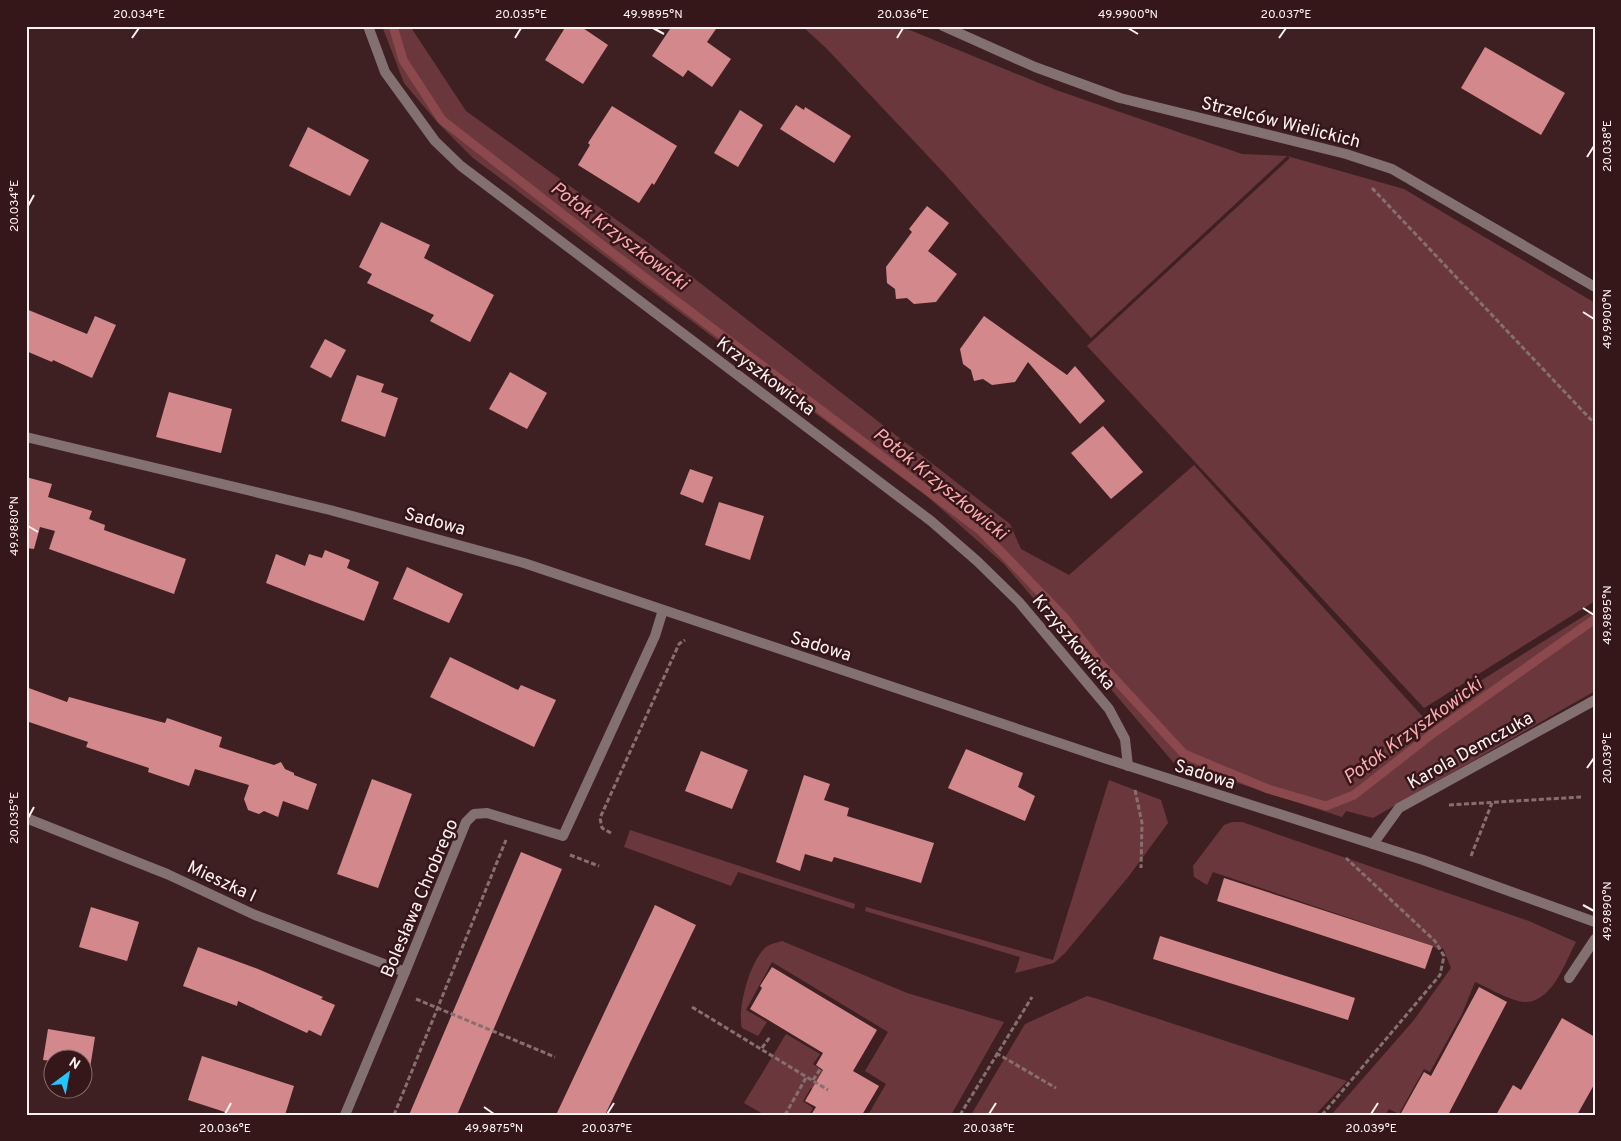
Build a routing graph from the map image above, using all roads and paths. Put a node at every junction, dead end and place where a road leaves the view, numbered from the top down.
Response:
1 (368, 26) edge
2 (943, 26) edge
3 (1372, 188) dead end
4 (1595, 287) edge
5 (1595, 424) edge
6 (26, 437) edge
7 (663, 610) junction
8 (691, 642) dead end
9 (1595, 700) edge
10 (1128, 766) junction
11 (1134, 784) dead end
12 (1581, 797) dead end
13 (1492, 803) junction
14 (1445, 806) dead end
15 (26, 818) edge
16 (611, 833) dead end
17 (509, 834) dead end
18 (1346, 834) junction
19 (1373, 844) junction
20 (1469, 859) dead end
21 (1141, 868) dead end
22 (1595, 922) edge
23 (1595, 939) edge
24 (405, 972) junction
25 (1569, 978) dead end
26 (1032, 998) dead end
27 (426, 1002) dead end
28 (692, 1007) dead end
29 (439, 1008) junction
30 (770, 1037) dead end
31 (762, 1048) junction
32 (996, 1053) junction
33 (555, 1057) dead end
34 (821, 1068) dead end
35 (808, 1076) junction
36 (813, 1080) junction
37 (1056, 1088) dead end
38 (828, 1090) dead end
39 (345, 1115) edge
40 (394, 1115) edge
41 (785, 1115) edge
42 (960, 1115) edge
43 (1322, 1115) edge

1 - 10 street, Krzyszkowicka
2 - 4 street, Strzelców Wielickich
3 - 5 path
6 - 7 street, Sadowa
7 - 10 street, Sadowa
7 - 24 street, Bolesława Chrobrego
8 - 16 path
9 - 19 street, Karola Demczuka
10 - 18 street, Sadowa
11 - 21 path
12 - 13 path
13 - 14 path
13 - 20 path
15 - 24 street, Mieszka I
17 - 29 path
18 - 19 street, Sadowa
18 - 43 path
19 - 22 street, Sadowa
23 - 25 street
24 - 39 street, Bolesława Chrobrego
26 - 32 path
27 - 29 path
28 - 31 path
29 - 33 path
29 - 40 path
30 - 31 path
31 - 35 path
32 - 37 path
32 - 42 path
34 - 36 path
35 - 36 path
35 - 41 path
36 - 38 path

